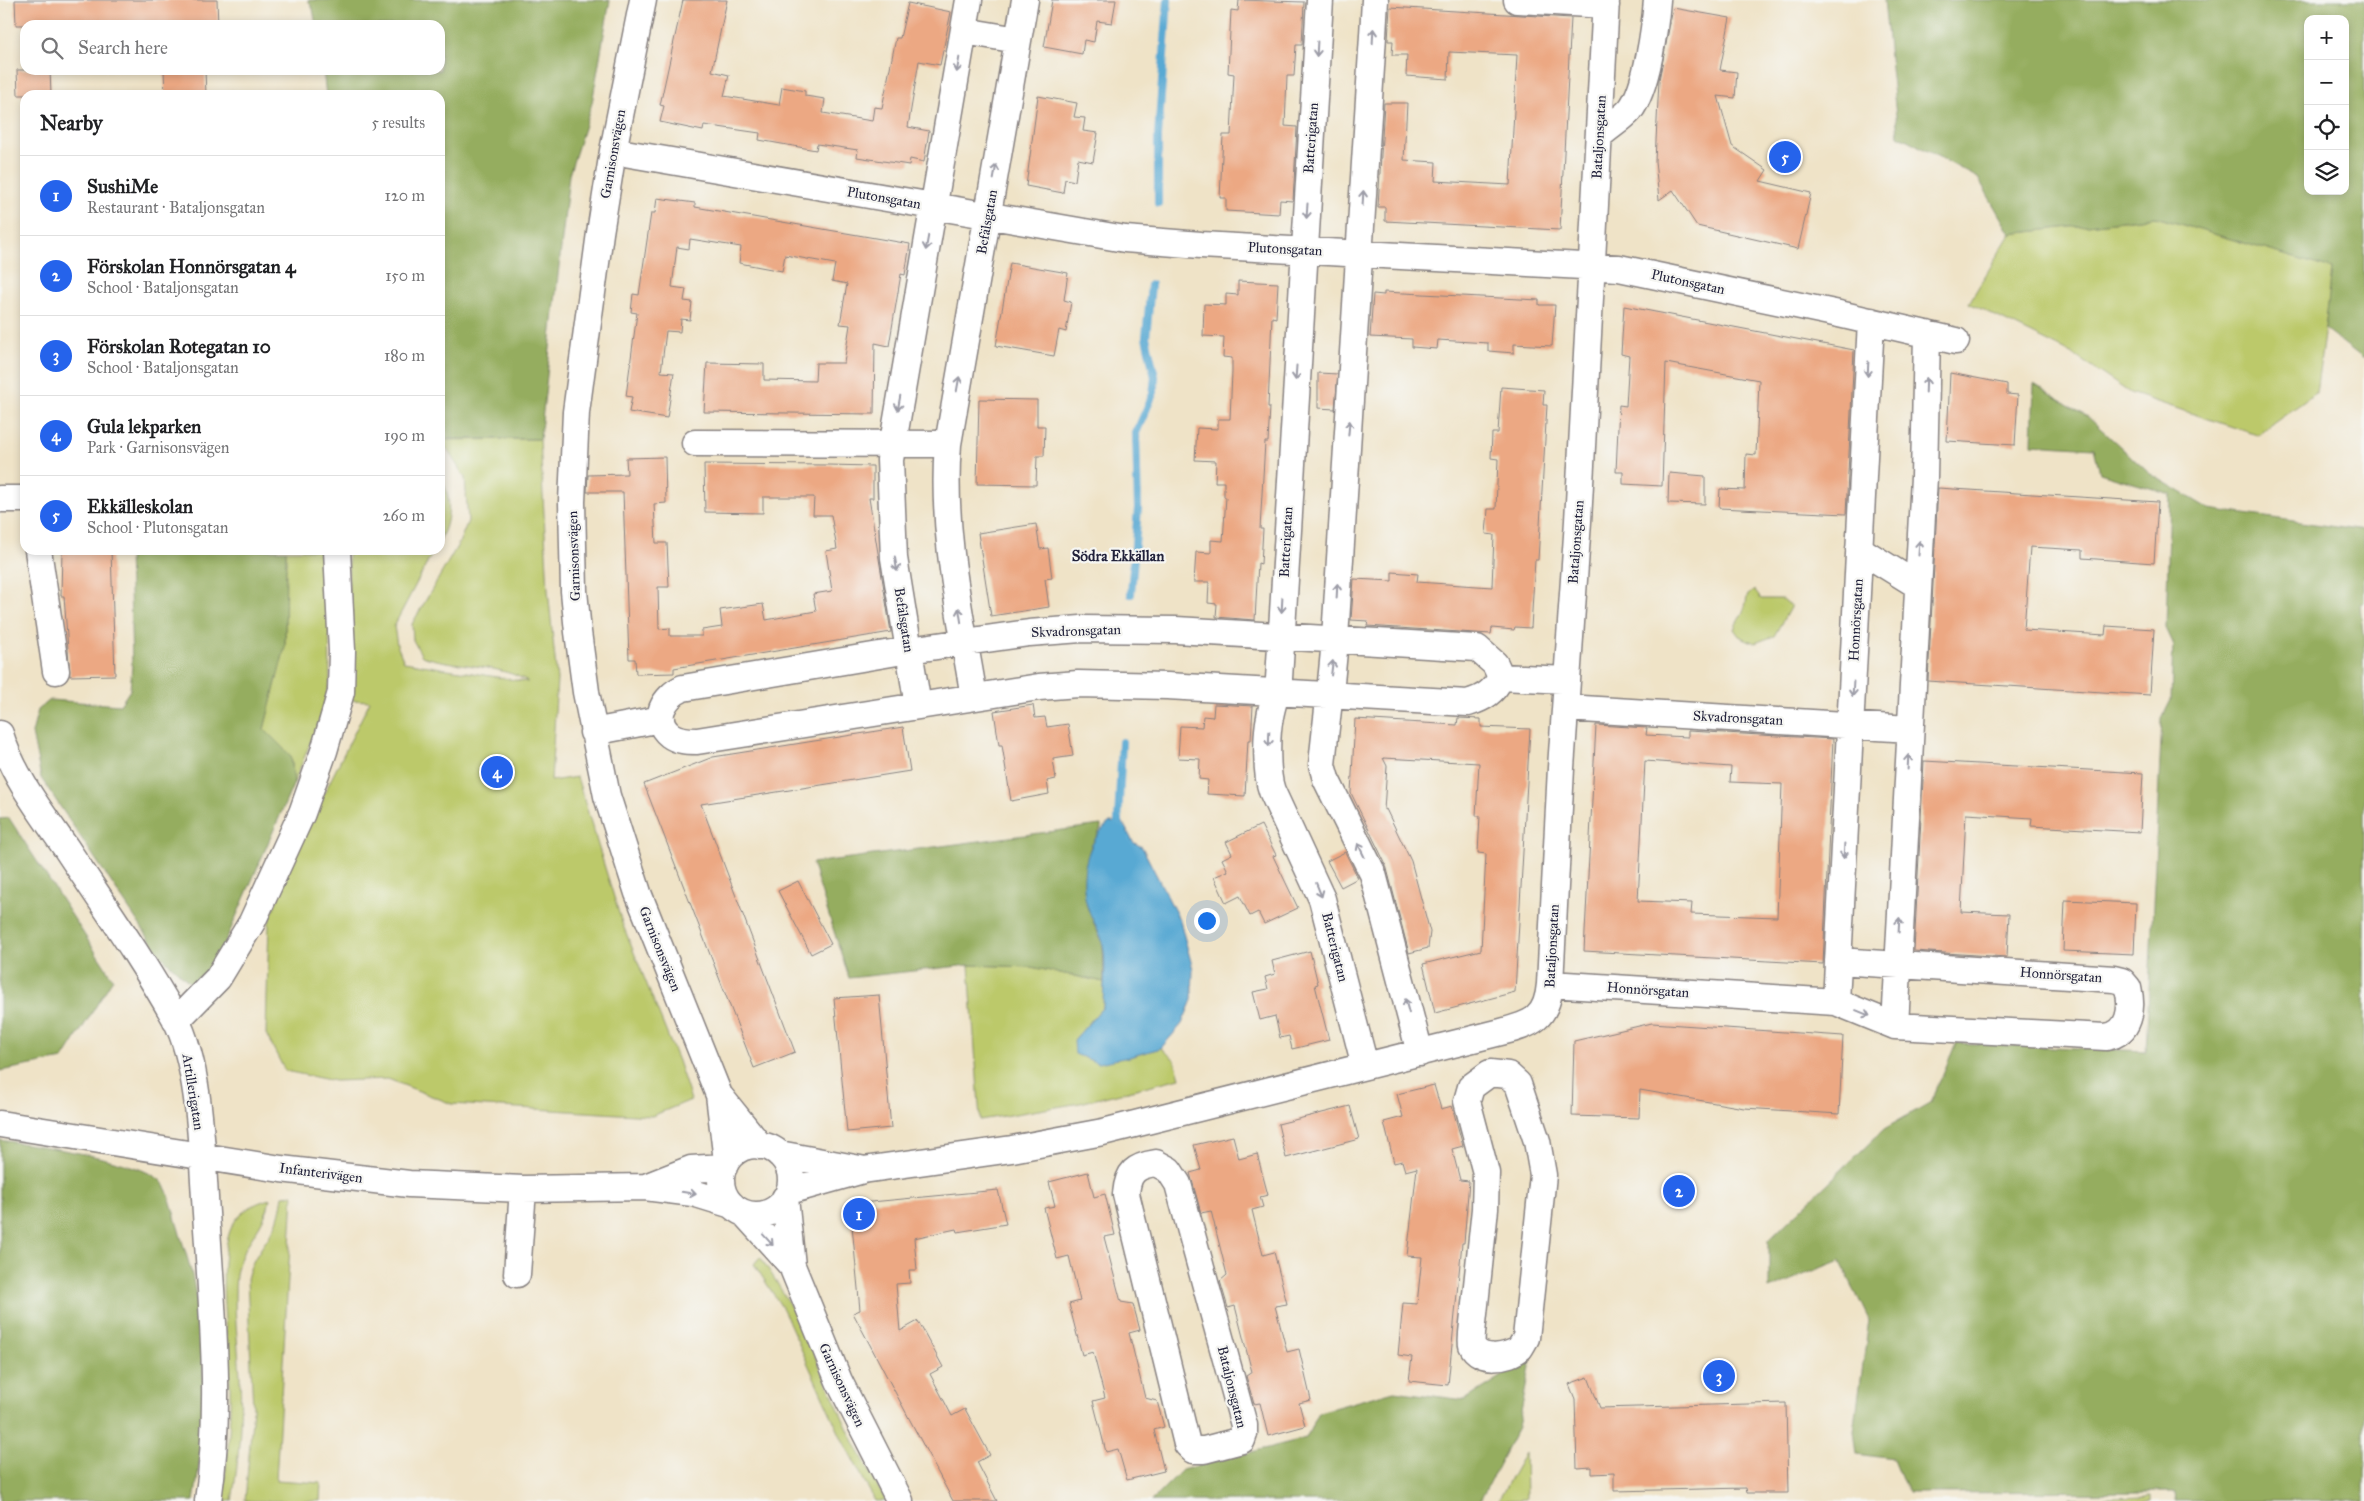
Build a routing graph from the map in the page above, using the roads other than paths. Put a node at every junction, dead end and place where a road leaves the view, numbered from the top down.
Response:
1 (643, 0) edge
2 (969, 0) edge
3 (1025, 0) edge
4 (1320, 0) edge
5 (1375, 0) edge
6 (1517, 0) edge
7 (1657, 0) edge
8 (1606, 3) edge
9 (964, 31) junction
10 (1018, 40) junction
11 (1600, 135) junction
12 (613, 151) junction
13 (932, 206) junction
14 (988, 215) junction
15 (1304, 250) junction
16 (1360, 254) junction
17 (1592, 266) junction
18 (1871, 321) junction
19 (1927, 334) junction
20 (1956, 342) dead end
21 (695, 443) dead end
22 (892, 444) junction
23 (948, 444) junction
24 (20, 499) edge
25 (0, 500) edge
26 (1859, 549) junction
27 (39, 555) edge
28 (338, 555) edge
29 (1917, 585) junction
30 (1281, 636) junction
31 (1335, 639) junction
32 (965, 642) junction
33 (909, 650) junction
34 (56, 671) dead end
35 (1501, 676) junction
36 (1567, 680) junction
37 (1278, 692) junction
38 (1328, 696) junction
39 (974, 697) junction
40 (918, 706) junction
41 (1566, 708) junction
42 (661, 719) junction
43 (1851, 726) junction
44 (1910, 729) junction
45 (593, 732) junction
46 (0, 734) edge
47 (1838, 961) junction
48 (1897, 965) junction
49 (1550, 984) junction
50 (1836, 1002) junction
51 (176, 1021) junction
52 (1895, 1026) junction
53 (1479, 1038) junction
54 (1420, 1053) junction
55 (1365, 1066) junction
56 (1490, 1073) junction
57 (719, 1095) junction
58 (0, 1124) edge
59 (1132, 1125) junction
60 (769, 1150) junction
61 (202, 1156) junction
62 (725, 1164) junction
63 (1142, 1165) junction
64 (863, 1170) junction
65 (645, 1187) junction
66 (523, 1189) junction
67 (787, 1194) junction
68 (738, 1209) junction
69 (792, 1266) junction
70 (517, 1274) dead end
71 (208, 1501) edge
72 (900, 1501) edge

1 - 12 street, Garnisonsvägen
2 - 9 street, Befälsgatan
3 - 10 street, Befälsgatan
4 -> 15 street, Batterigatan
16 -> 5 street
6 - 8 street
7 - 11 street
8 - 11 street, Bataljonsgatan
9 - 10 street
9 -> 13 street, Befälsgatan
14 -> 10 street, Befälsgatan
11 - 17 street, Bataljonsgatan
12 - 13 street, Plutonsgatan
12 - 45 street, Garnisonsvägen
13 - 14 street, Plutonsgatan
13 -> 22 street, Befälsgatan
14 - 15 street, Plutonsgatan
23 -> 14 street, Befälsgatan
15 - 16 street, Plutonsgatan
15 -> 30 street, Batterigatan
16 - 17 street, Plutonsgatan
31 -> 16 street
17 - 18 street, Plutonsgatan
17 - 36 street, Bataljonsgatan
18 - 19 street, Plutonsgatan
18 -> 26 street, Honnörsgatan
19 - 20 street, Plutonsgatan
29 -> 19 street
21 - 22 street
22 - 23 street
22 -> 33 street, Befälsgatan
32 -> 23 street, Befälsgatan
24 - 25 street
26 - 29 street
26 -> 43 street, Honnörsgatan
27 - 34 street
28 - 51 street
29 - 44 street
30 - 31 street, Skvadronsgatan
30 - 32 street, Skvadronsgatan
30 - 37 street, Batterigatan
31 - 35 street, Skvadronsgatan
38 -> 31 street
32 - 33 street, Skvadronsgatan
32 - 39 street, Befälsgatan
33 - 40 street, Befälsgatan
33 - 42 street, Skvadronsgatan
35 - 36 street
35 - 38 street
36 - 41 street, Bataljonsgatan
37 - 38 street
37 - 39 street
37 -> 55 street, Batterigatan
54 -> 38 street
39 - 40 street
40 - 42 street
41 - 43 street, Skvadronsgatan
41 - 49 street, Bataljonsgatan
42 - 45 street
43 - 44 street, Skvadronsgatan
43 -> 47 street, Honnörsgatan
48 -> 44 street
45 - 57 street, Garnisonsvägen
46 - 51 street, Artillerigatan
47 - 48 street, Honnörsgatan
47 - 50 street, Honnörsgatan
48 - 52 street
48 - 52 street, Honnörsgatan
49 - 50 street, Honnörsgatan
49 - 53 street, Bataljonsgatan
50 -> 52 street, Honnörsgatan
51 - 61 street, Artillerigatan
53 - 54 street, Bataljonsgatan
53 - 56 street
54 - 55 street, Bataljonsgatan
55 - 59 street, Bataljonsgatan
56 - 56 street
57 - 60 street, Garnisonsvägen
57 - 62 street, Garnisonsvägen
58 - 61 street, Infanterivägen
59 - 63 street
59 - 64 street, Bataljonsgatan
60 - 62 street
60 - 64 street, Bataljonsgatan
60 - 67 street
61 - 66 street, Infanterivägen
61 - 71 street, Artillerigatan
62 - 65 street, Infanterivägen
62 - 68 street
63 - 63 street, Bataljonsgatan
64 - 67 street, Bataljonsgatan
65 - 66 street, Infanterivägen
65 -> 68 street, Infanterivägen
66 - 70 street
67 - 68 street
67 - 69 street, Garnisonsvägen
68 -> 69 street, Garnisonsvägen
69 - 72 street, Garnisonsvägen

